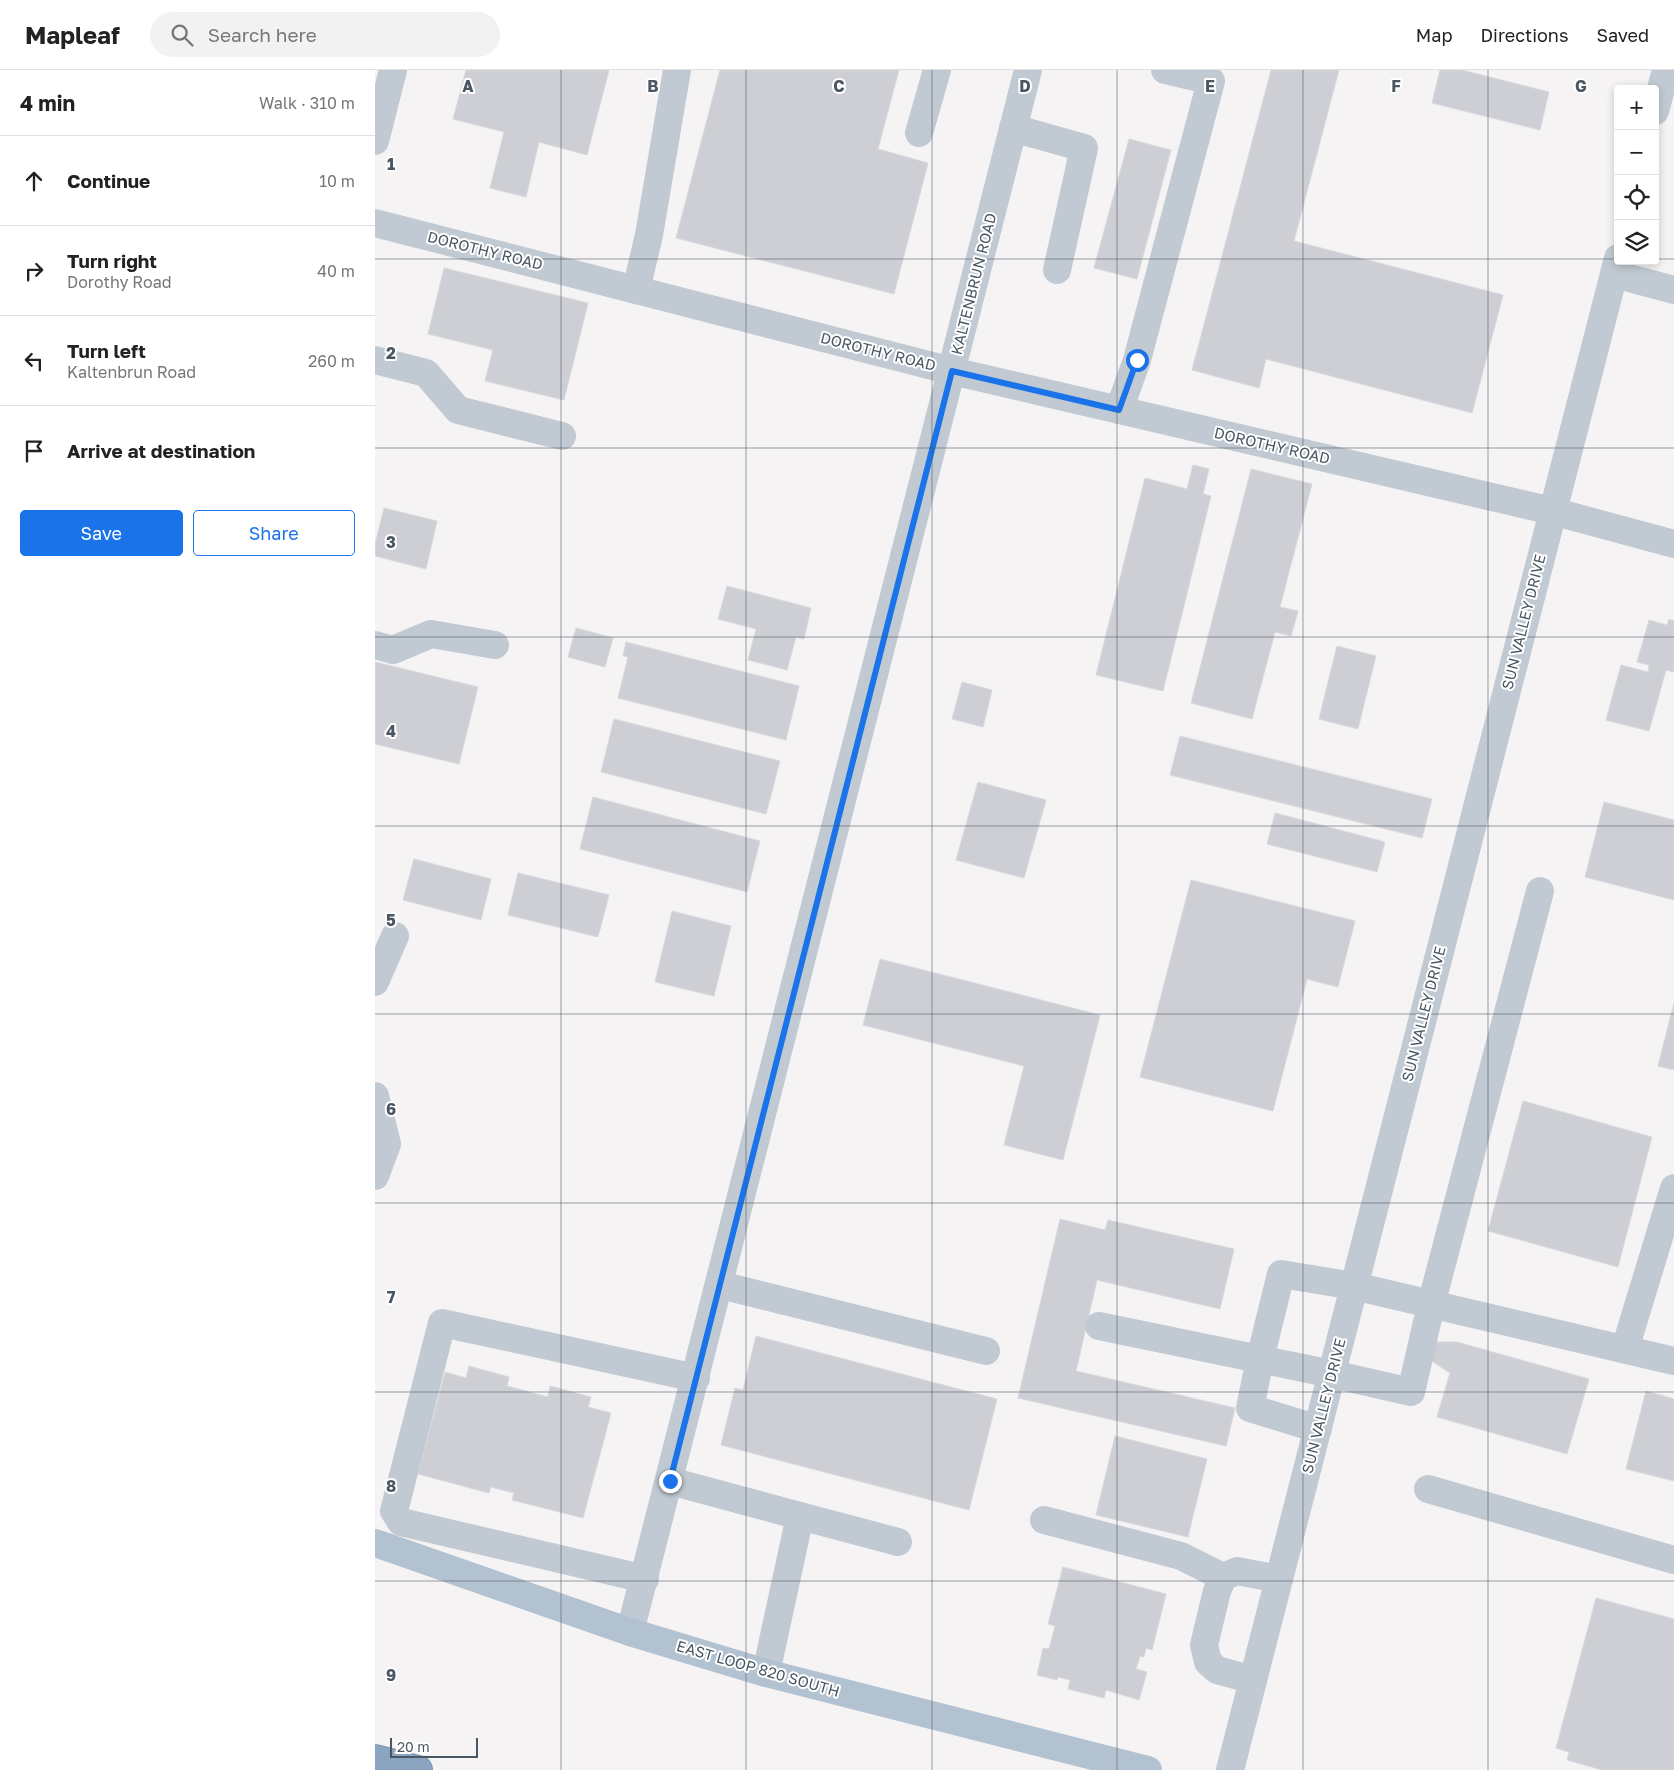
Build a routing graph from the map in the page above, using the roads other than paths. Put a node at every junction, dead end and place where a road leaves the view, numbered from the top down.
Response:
1 (393, 70) edge
2 (677, 70) edge
3 (937, 70) edge
4 (1028, 70) edge
5 (1165, 70) edge
6 (1666, 70) edge
7 (1659, 96) edge
8 (1013, 128) junction
9 (919, 134) dead end
10 (375, 141) edge
11 (375, 222) edge
12 (1616, 266) edge
13 (1057, 270) dead end
14 (636, 290) junction
15 (1674, 290) edge
16 (375, 360) edge
17 (952, 371) junction
18 (1119, 410) junction
19 (562, 436) dead end
20 (1553, 511) junction
21 (1674, 544) edge
22 (375, 645) edge
23 (495, 645) dead end
24 (1540, 891) dead end
25 (395, 936) dead end
26 (375, 982) edge
27 (375, 1096) edge
28 (375, 1176) edge
29 (1674, 1188) edge
30 (720, 1285) junction
31 (1354, 1286) junction
32 (1431, 1305) junction
33 (1099, 1326) dead end
34 (1625, 1349) junction
35 (986, 1350) dead end
36 (1260, 1359) junction
37 (1674, 1361) edge
38 (1332, 1374) junction
39 (696, 1378) junction
40 (1318, 1428) junction
41 (670, 1481) junction
42 (1428, 1489) dead end
43 (800, 1516) junction
44 (1044, 1520) dead end
45 (898, 1542) dead end
46 (375, 1543) edge
47 (1674, 1560) edge
48 (1223, 1577) junction
49 (645, 1579) junction
50 (1279, 1579) junction
51 (630, 1632) junction
52 (766, 1673) junction
53 (1253, 1680) junction
54 (375, 1759) edge
55 (417, 1770) edge
56 (1148, 1770) edge
57 (1230, 1770) edge

1 - 10 street
2 - 14 street
3 - 9 street
4 - 8 street, KALTENBRUN ROAD
5 - 18 street
6 - 7 street
8 - 13 street
8 - 17 street, KALTENBRUN ROAD
11 - 14 street, DOROTHY ROAD
12 - 15 street
12 - 20 street, SUN VALLEY DRIVE
14 - 17 street, DOROTHY ROAD
16 - 19 street
17 - 18 street, DOROTHY ROAD
17 - 30 street, KALTENBRUN ROAD
18 - 20 street, DOROTHY ROAD
20 - 21 street, DOROTHY ROAD
20 - 31 street, SUN VALLEY DRIVE
22 - 23 street
24 - 32 street
25 - 26 street
27 - 28 street
29 - 34 street
30 - 35 street
30 - 39 street, KALTENBRUN ROAD
31 - 32 street
31 - 36 street
31 - 38 street, SUN VALLEY DRIVE
32 - 34 street
32 - 38 street
33 - 36 street
34 - 37 street
36 - 38 street
36 - 40 street
38 - 40 street, SUN VALLEY DRIVE
39 - 41 street, KALTENBRUN ROAD
39 - 49 street
40 - 50 street, SUN VALLEY DRIVE
41 - 43 street
41 - 49 street, KALTENBRUN ROAD
42 - 47 street
43 - 45 street
43 - 52 street
44 - 48 street
46 - 51 main road, EAST LOOP 820 SOUTH
48 - 50 street
48 - 53 street
49 - 51 street, KALTENBRUN ROAD
50 - 53 street, SUN VALLEY DRIVE
51 - 52 main road, EAST LOOP 820 SOUTH
52 - 56 main road, EAST LOOP 820 SOUTH
53 - 57 street, SUN VALLEY DRIVE
54 - 55 highway

